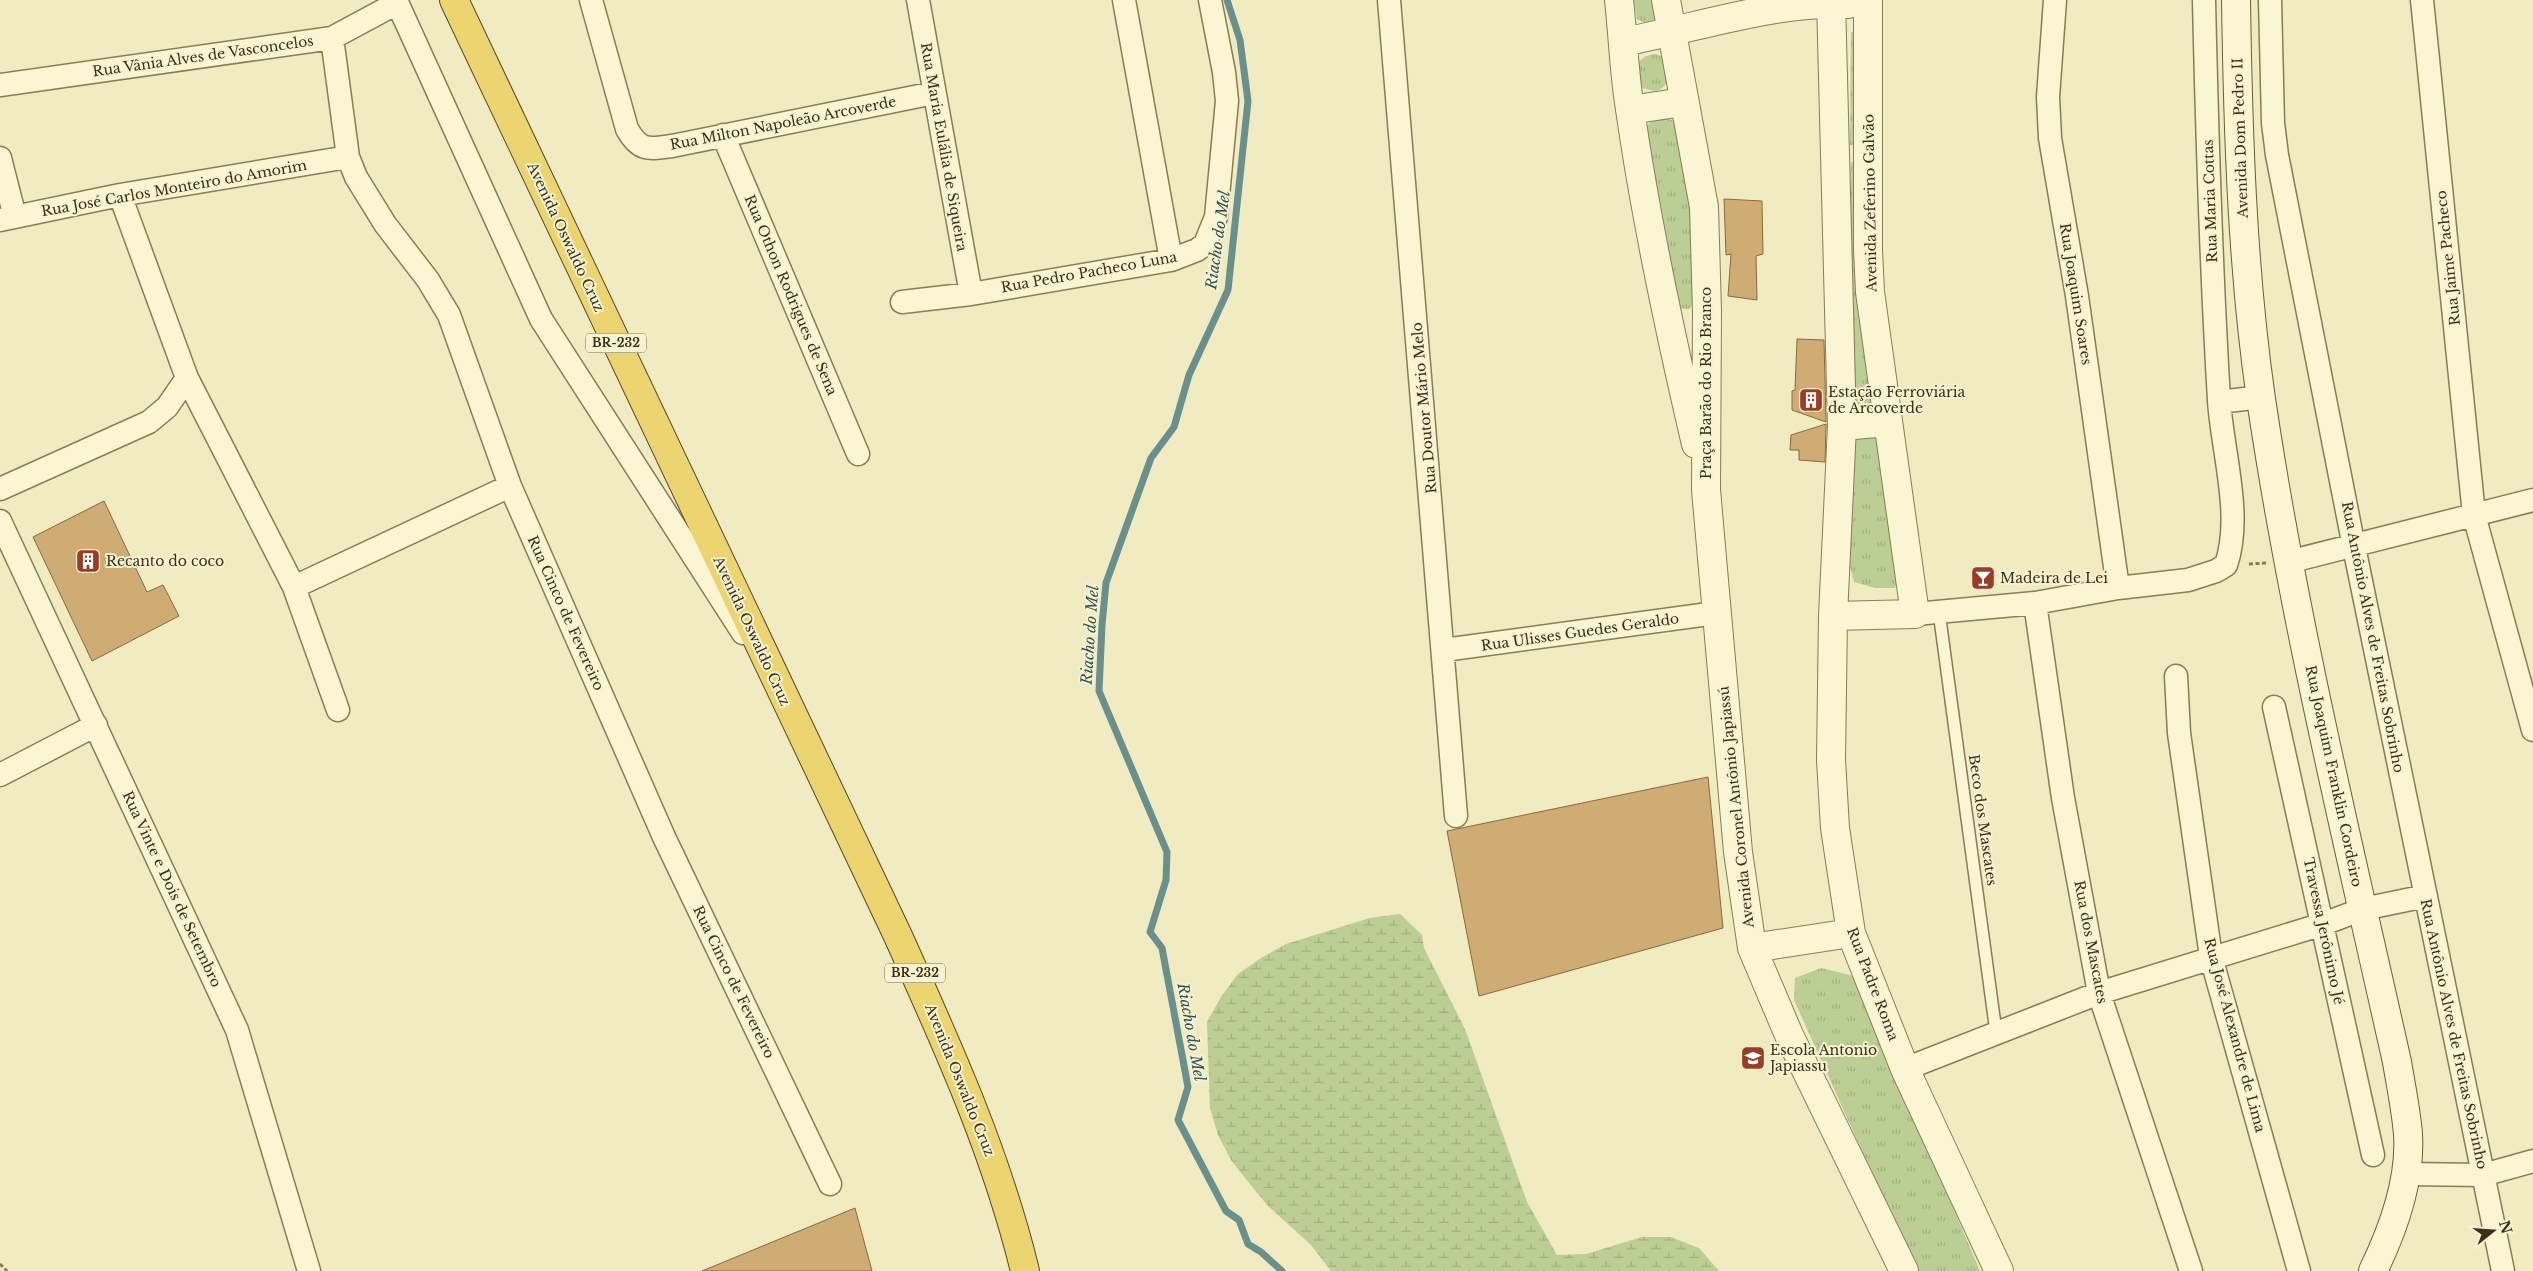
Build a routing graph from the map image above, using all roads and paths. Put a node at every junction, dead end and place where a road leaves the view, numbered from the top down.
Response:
1 (454, 0) edge
2 (591, 0) edge
3 (918, 0) edge
4 (1124, 0) edge
5 (1210, 0) edge
6 (1389, 0) edge
7 (1618, 0) edge
8 (1666, 0) edge
9 (2055, 0) edge
10 (2204, 0) edge
11 (2236, 0) edge
12 (2270, 0) edge
13 (2422, 0) edge
14 (396, 2) edge
15 (1831, 2) edge
16 (1868, 2) edge
17 (1749, 7) edge
18 (1672, 33) junction
19 (332, 38) junction
20 (1623, 42) junction
21 (0, 85) edge
22 (934, 93) junction
23 (1683, 102) junction
24 (1630, 110) junction
25 (723, 136) junction
26 (348, 157) junction
27 (0, 158) edge
28 (120, 195) junction
29 (8, 218) edge
30 (1171, 260) junction
31 (2248, 276) joint
32 (971, 294) junction
33 (902, 302) dead end
34 (1707, 312) junction
35 (1665, 315) junction
36 (187, 378) junction
37 (2261, 397) junction
38 (2219, 402) junction
39 (1888, 422) junction
40 (1842, 426) junction
41 (858, 454) dead end
42 (510, 486) junction
43 (0, 489) edge
44 (1706, 490) junction
45 (2533, 500) edge
46 (2474, 515) junction
47 (0, 521) edge
48 (2354, 547) junction
49 (2288, 562) junction
50 (2226, 564) junction
51 (294, 587) junction
52 (2118, 588) junction
53 (2036, 603) junction
54 (1716, 613) junction
55 (1927, 613) junction
56 (1833, 616) junction
57 (1444, 650) junction
58 (2176, 676) dead end
59 (778, 686) junction
60 (2274, 707) dead end
61 (338, 710) dead end
62 (96, 725) junction
63 (2533, 730) edge
64 (0, 775) edge
65 (1456, 816) dead end
66 (2426, 896) junction
67 (2363, 909) junction
68 (2323, 924) junction
69 (1851, 933) junction
70 (1752, 948) junction
71 (2211, 957) junction
72 (2099, 994) junction
73 (1996, 1032) junction
74 (1905, 1068) junction
75 (2373, 1155) dead end
76 (2533, 1161) edge
77 (2405, 1174) junction
78 (2483, 1175) junction
79 (830, 1184) dead end
80 (0, 1264) edge
81 (7, 1271) edge
82 (309, 1271) edge
83 (1025, 1271) edge
84 (1904, 1271) edge
85 (1999, 1271) edge
86 (2191, 1271) edge
87 (2299, 1271) edge
88 (2373, 1271) edge
89 (2502, 1271) edge

1 - 59 highway, Avenida Oswaldo Cruz / BR-232
2 - 25 street, Rua Milton Napoleão Arcoverde
3 - 22 street, Rua Maria Eulália de Siqueira
4 - 30 street
5 - 30 street, Rua Pedro Pacheco Luna
6 - 57 street, Rua Doutor Mário Melo
7 - 20 street
8 - 18 street, Praça Barão do Rio Branco
9 - 52 street, Rua Joaquim Soares
10 - 38 street, Rua Maria Cottas
11 - 31 street, Avenida Dom Pedro II
12 - 48 street, Rua Antônio Alves de Freitas Sobrinho
13 - 46 street, Rua Jaime Pacheco
14 - 19 street, Rua Vânia Alves de Vasconcelos
14 - 59 street
15 - 16 street
15 - 17 street
15 - 40 street
16 - 39 street, Avenida Zeferino Galvão
17 - 18 street
18 - 20 street
18 - 23 street, Praça Barão do Rio Branco
19 - 21 street, Rua Vânia Alves de Vasconcelos
19 - 26 street, Rua Cinco de Fevereiro
20 - 24 street, Praça Barão do Rio Branco
22 - 25 street, Rua Milton Napoleão Arcoverde
22 - 32 street, Rua Maria Eulália de Siqueira
23 - 24 street
23 - 34 street, Praça Barão do Rio Branco
24 - 35 street, Praça Barão do Rio Branco
25 - 41 street, Rua Othon Rodrigues de Sena
26 - 28 street, Rua José Carlos Monteiro do Amorim
26 - 42 street, Rua Cinco de Fevereiro
27 - 29 street
28 - 29 street, Rua José Carlos Monteiro do Amorim
28 - 36 street
30 - 32 street, Rua Pedro Pacheco Luna
31 - 37 street, Rua Joaquim Franklin Cordeiro
32 - 33 street, Rua Pedro Pacheco Luna
34 - 35 street
34 - 44 street, Praça Barão do Rio Branco
35 - 44 street, Praça Barão do Rio Branco
36 - 43 street
36 - 51 street
37 - 38 street
37 - 49 street, Rua Joaquim Franklin Cordeiro
38 - 50 street, Rua Maria Cottas
39 - 40 street
39 - 55 street, Avenida Zeferino Galvão
40 - 56 street
42 - 51 street
42 - 79 street, Rua Cinco de Fevereiro
44 - 54 street, Avenida Coronel Antônio Japiassú
45 - 46 street
46 - 48 street
46 - 63 street, Rua Jaime Pacheco
47 - 62 street, Rua Vinte e Dois de Setembro
48 - 49 street
48 - 66 street, Rua Antônio Alves de Freitas Sobrinho
49 - 50 path
49 - 67 street, Rua Joaquim Franklin Cordeiro
50 - 52 street
51 - 61 street
52 - 53 street
53 - 55 street
53 - 72 street, Rua dos Mascates
54 - 57 street, Rua Ulisses Guedes Geraldo
54 - 70 street, Avenida Coronel Antônio Japiassú
55 - 56 street
55 - 73 lane, Beco dos Mascates
56 - 69 street, Rua Padre Roma
57 - 65 street, Rua Doutor Mário Melo
58 - 71 street, Rua José Alexandre de Lima
59 - 83 highway, Avenida Oswaldo Cruz / BR-232
60 - 68 street, Travessa Jerônimo Jé
62 - 64 street
62 - 82 street, Rua Vinte e Dois de Setembro
66 - 67 street
66 - 78 street, Rua Antônio Alves de Freitas Sobrinho
67 - 68 street
67 - 77 street, Rua Joaquim Franklin Cordeiro
68 - 71 street
68 - 75 street, Travessa Jerônimo Jé
69 - 70 street
69 - 74 street, Rua Padre Roma
70 - 84 street, Avenida Coronel Antônio Japiassú
71 - 72 street
71 - 87 street, Rua José Alexandre de Lima
72 - 73 street
72 - 86 street, Rua dos Mascates
73 - 74 street
74 - 85 street, Rua Padre Roma
76 - 78 street
77 - 78 street
77 - 88 street, Rua Joaquim Franklin Cordeiro
78 - 89 street, Rua Antônio Alves de Freitas Sobrinho
80 - 81 path

